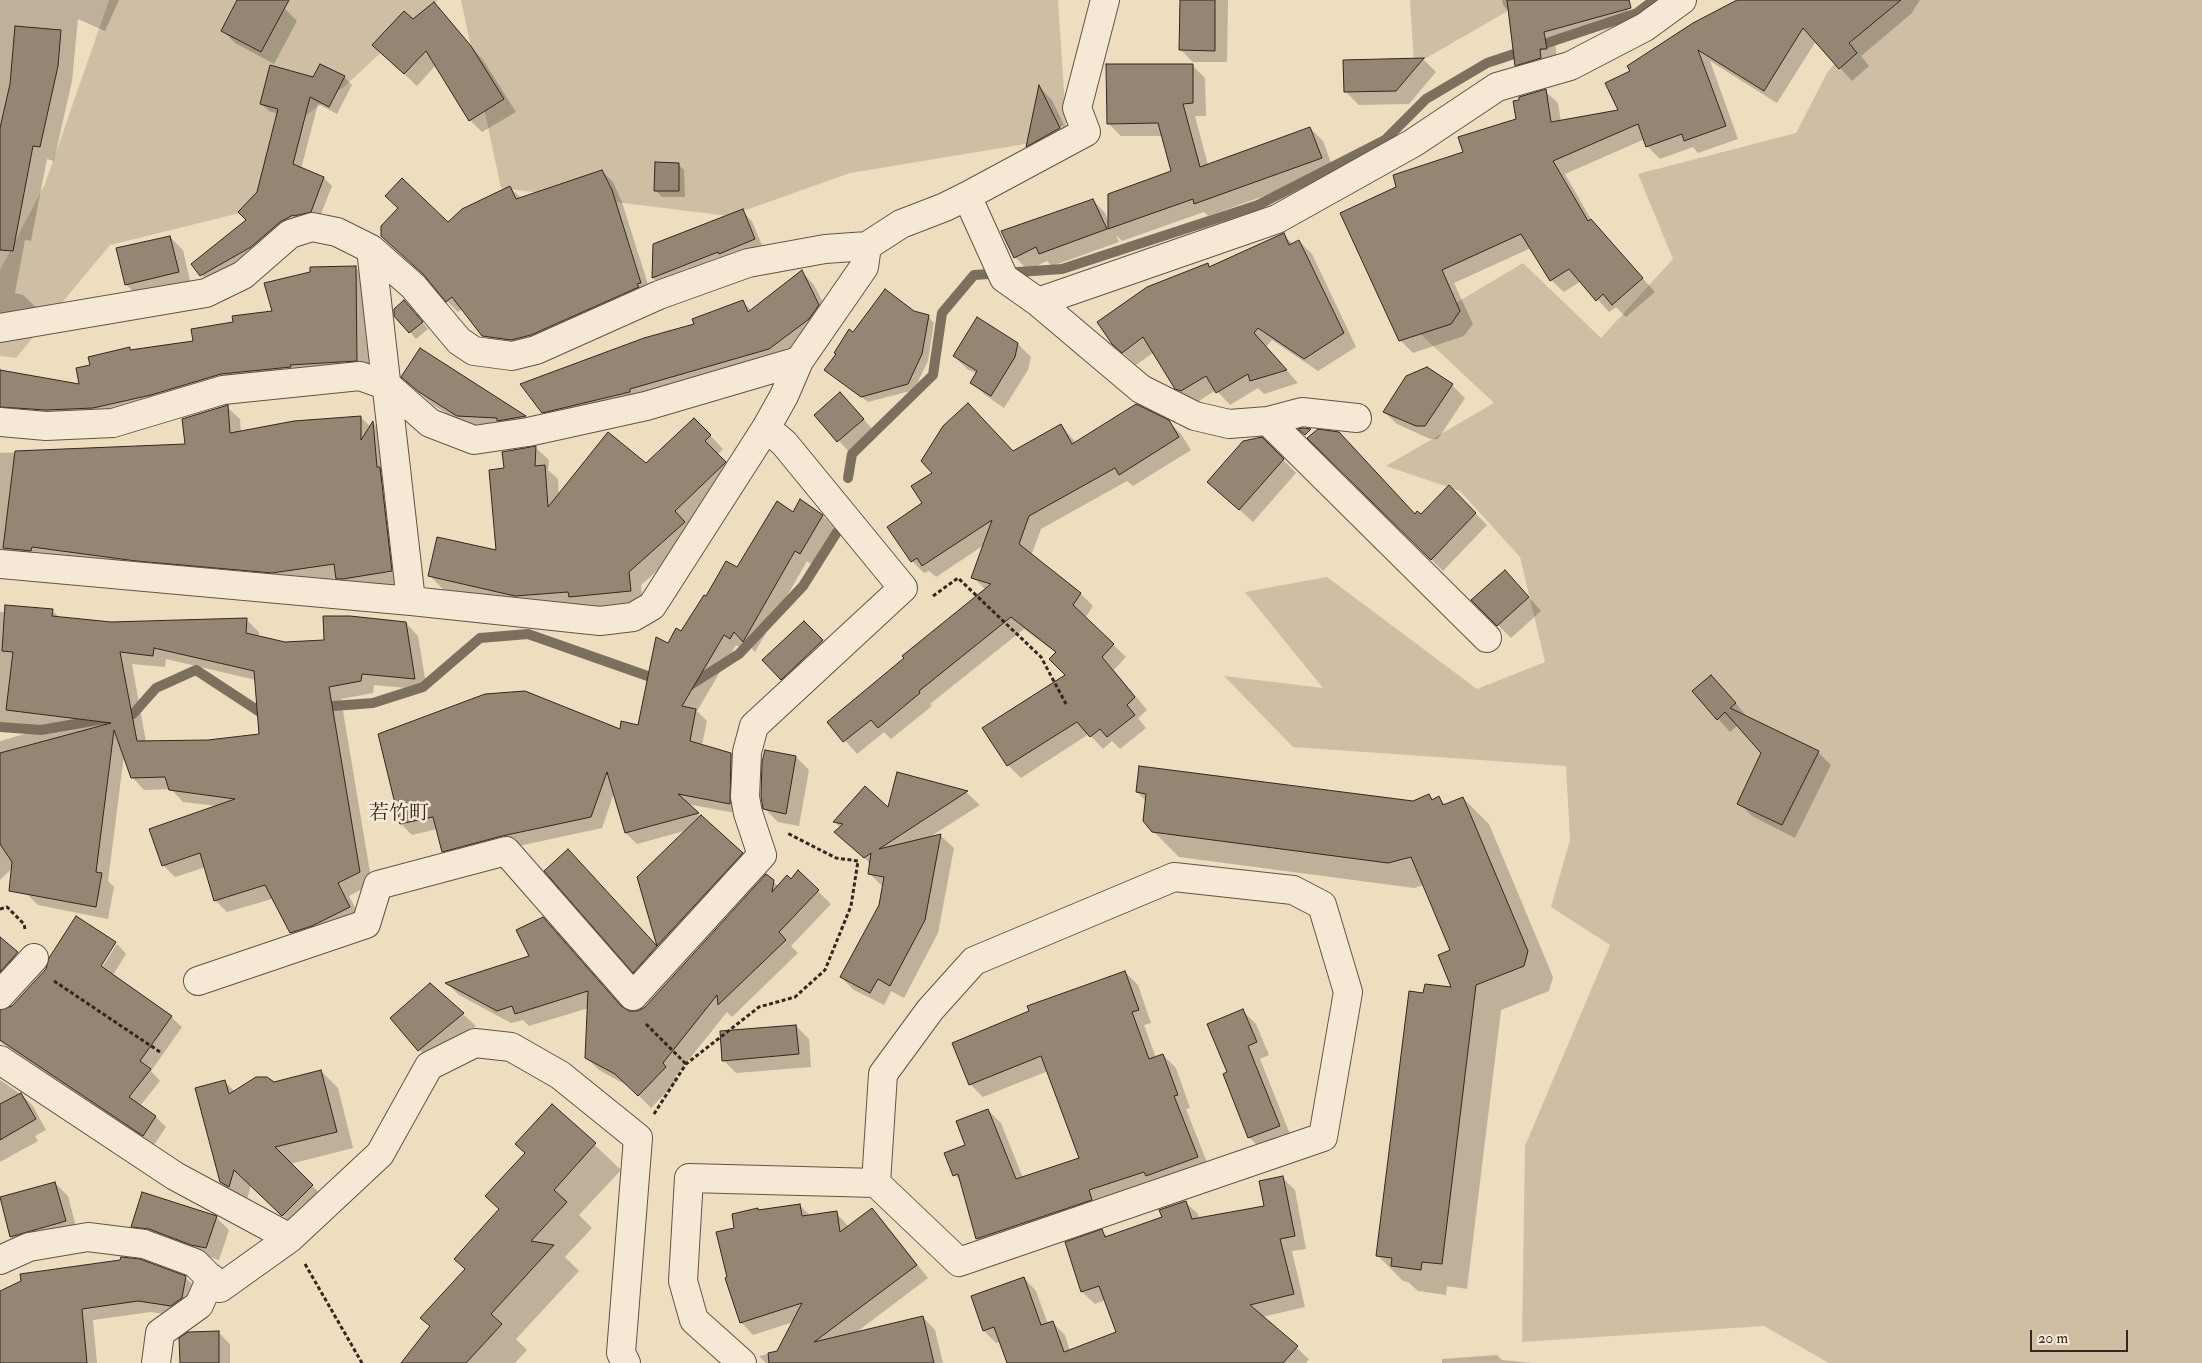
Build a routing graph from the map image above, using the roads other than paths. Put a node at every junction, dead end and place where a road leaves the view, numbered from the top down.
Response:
1 (1105, 0) edge
2 (1682, 0) edge
3 (967, 196) junction
4 (868, 246) junction
5 (371, 249) junction
6 (1038, 302) junction
7 (0, 328) edge
8 (799, 361) junction
9 (388, 386) junction
10 (1357, 418) dead end
11 (1268, 421) junction
12 (0, 422) edge
13 (766, 428) junction
14 (0, 564) edge
15 (412, 601) junction
16 (1486, 638) dead end
17 (34, 958) road end
18 (198, 981) dead end
19 (0, 995) edge
20 (0, 1060) edge
21 (876, 1183) junction
22 (290, 1238) junction
23 (0, 1260) edge
24 (211, 1278) junction
25 (617, 1360) edge
26 (156, 1363) edge
27 (742, 1363) edge

1 - 3 street
2 - 6 street
3 - 4 street
3 - 6 street
4 - 5 street
4 - 8 street
5 - 7 street
5 - 9 street
6 - 11 street
8 - 9 street
8 - 13 street
9 - 12 street
9 - 15 street
10 - 11 street
11 - 16 street
13 - 15 street
13 - 18 street
14 - 15 street
17 - 19 street
20 - 22 street
21 - 21 street
21 - 27 street
22 - 24 street
22 - 25 street
23 - 24 street
24 - 26 street

